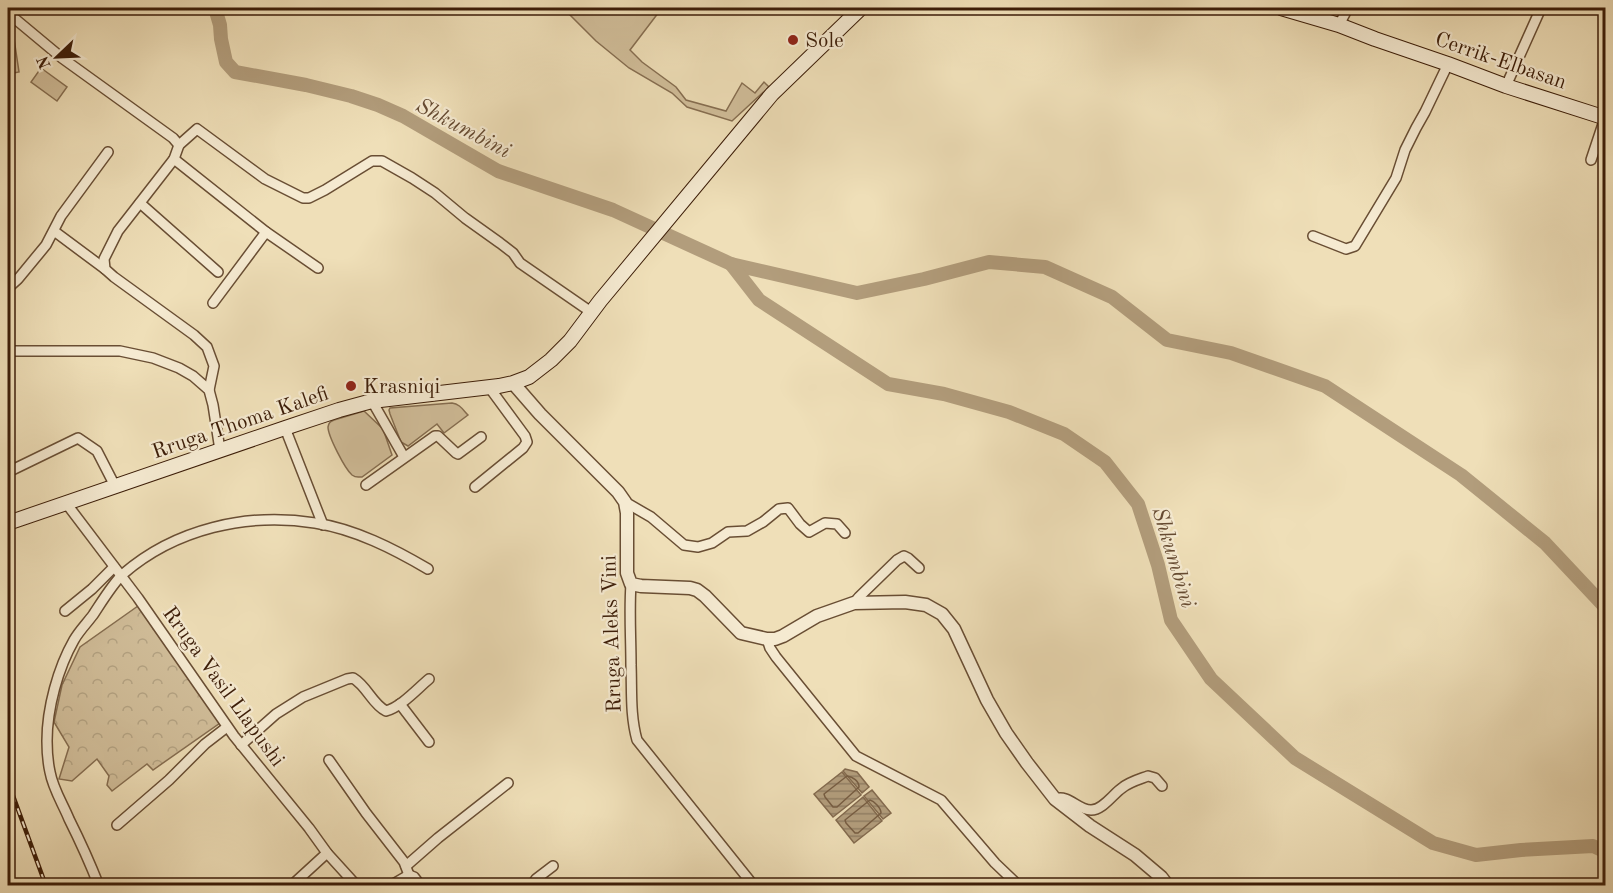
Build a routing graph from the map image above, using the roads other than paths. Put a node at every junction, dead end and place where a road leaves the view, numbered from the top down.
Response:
1 (861, 8) edge
2 (1281, 8) edge
3 (1348, 8) edge
4 (1540, 8) edge
5 (8, 13) edge
6 (1339, 25) junction
7 (1448, 64) junction
8 (1506, 86) junction
9 (1605, 118) edge
10 (179, 145) junction
11 (108, 152) dead end
12 (174, 159) junction
13 (1591, 160) dead end
14 (140, 203) junction
15 (54, 231) junction
16 (266, 232) junction
17 (1313, 236) dead end
18 (318, 268) dead end
19 (105, 269) junction
20 (218, 272) dead end
21 (8, 288) edge
22 (213, 303) dead end
23 (596, 306) junction
24 (8, 351) edge
25 (513, 383) junction
26 (489, 387) junction
27 (209, 390) junction
28 (372, 401) junction
29 (285, 428) junction
30 (482, 436) dead end
31 (220, 450) junction
32 (404, 457) junction
33 (8, 472) edge
34 (366, 485) dead end
35 (115, 486) junction
36 (475, 487) dead end
37 (625, 502) junction
38 (66, 503) junction
39 (8, 523) edge
40 (322, 525) junction
41 (845, 532) dead end
42 (114, 567) junction
43 (920, 568) dead end
44 (428, 569) dead end
45 (121, 575) junction
46 (631, 584) junction
47 (854, 603) junction
48 (65, 611) dead end
49 (767, 639) junction
50 (429, 679) dead end
51 (400, 704) junction
52 (227, 727) junction
53 (429, 742) dead end
54 (241, 745) junction
55 (329, 760) dead end
56 (508, 783) dead end
57 (1162, 786) dead end
58 (1055, 799) junction
59 (117, 825) dead end
60 (327, 853) junction
61 (553, 866) dead end
62 (407, 871) junction
63 (99, 885) edge
64 (291, 885) edge
65 (357, 885) edge
66 (390, 885) edge
67 (422, 885) edge
68 (535, 885) edge
69 (754, 885) edge
70 (1019, 885) edge
71 (1167, 885) edge

1 - 23 main road
2 - 6 main road, Cerrik-Elbasan
3 - 6 street
4 - 8 street
5 - 10 street
6 - 7 main road, Cerrik-Elbasan
7 - 8 main road, Cerrik-Elbasan
7 - 17 street
8 - 9 main road, Cerrik-Elbasan
9 - 13 street
10 - 12 street
10 - 23 street
11 - 15 street
12 - 14 street
12 - 16 street
14 - 19 street
14 - 20 street
15 - 19 street
15 - 21 street
16 - 18 street
16 - 22 street
19 - 27 street
23 - 25 main road, Rruga Thoma Kalefi
24 - 27 street
25 - 26 main road, Rruga Thoma Kalefi
25 - 37 street
26 - 28 main road, Rruga Thoma Kalefi
26 - 36 street
27 - 31 street
28 - 29 main road, Rruga Thoma Kalefi
28 - 32 street
29 - 31 main road, Rruga Thoma Kalefi
29 - 40 street
30 - 32 street
31 - 35 main road, Rruga Thoma Kalefi
32 - 34 street
33 - 35 street
35 - 38 main road, Rruga Thoma Kalefi
37 - 41 street
37 - 46 street, Rruga Aleks Vini
38 - 39 main road, Rruga Thoma Kalefi
38 - 42 street, Rruga Vasil Llapushi
40 - 44 street
40 - 45 street
42 - 45 street, Rruga Vasil Llapushi
42 - 48 street
43 - 47 street
45 - 52 street, Rruga Vasil Llapushi
45 - 63 street
46 - 49 street
46 - 69 street, Rruga Aleks Vini
47 - 49 street
47 - 58 street
49 - 70 street
50 - 51 street
51 - 53 street
51 - 54 street
52 - 54 street, Rruga Vasil Llapushi
52 - 59 street
54 - 60 street, Rruga Vasil Llapushi
55 - 62 street
56 - 62 street
57 - 58 street
58 - 71 street
60 - 64 street
60 - 65 street, Rruga Vasil Llapushi
61 - 68 street
62 - 66 street
62 - 67 street

